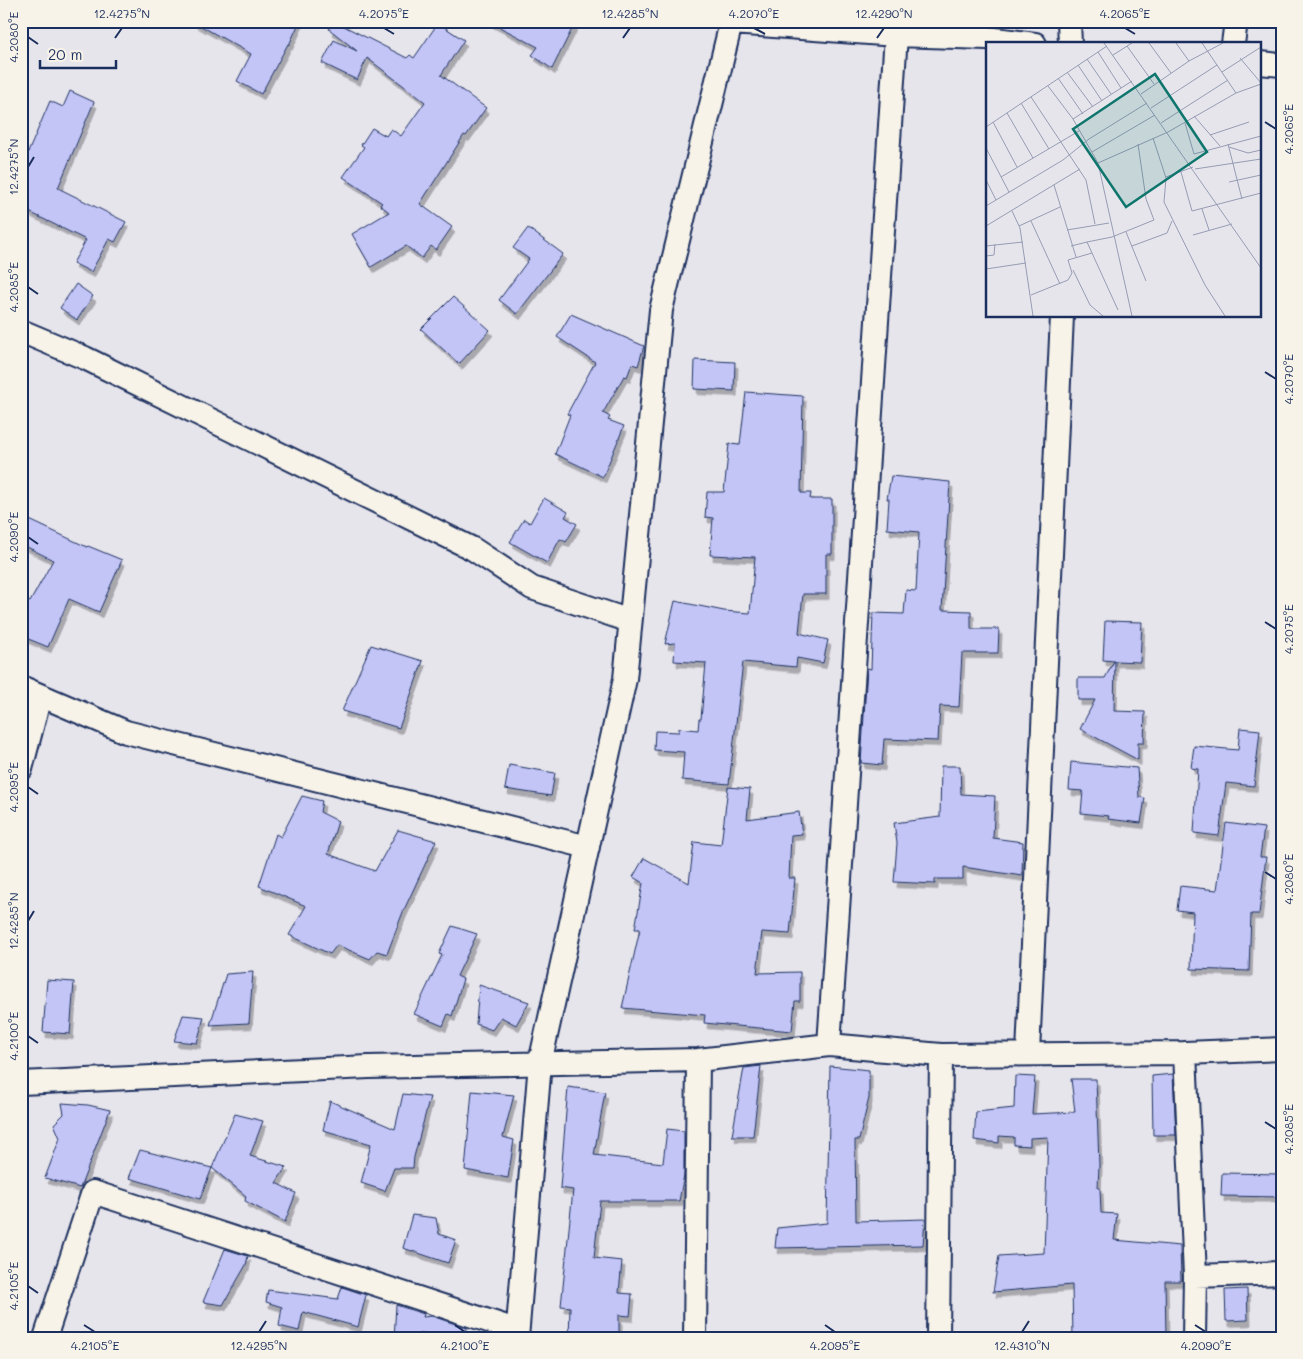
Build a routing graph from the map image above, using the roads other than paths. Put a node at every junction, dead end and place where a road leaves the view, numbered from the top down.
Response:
1 (1069, 21) edge
2 (1236, 21) edge
3 (730, 22) edge
4 (896, 35) junction
5 (1020, 42) edge
6 (1070, 42) edge
7 (1233, 42) edge
8 (1260, 63) edge
9 (1282, 64) edge
10 (1062, 318) edge
11 (21, 331) edge
12 (630, 622) junction
13 (31, 692) edge
14 (21, 769) edge
15 (588, 847) junction
16 (829, 1045) junction
17 (1282, 1049) edge
18 (1028, 1053) junction
19 (1185, 1053) junction
20 (941, 1055) junction
21 (698, 1060) junction
22 (540, 1063) junction
23 (21, 1083) edge
24 (1282, 1273) edge
25 (1195, 1276) junction
26 (517, 1334) edge
27 (45, 1338) edge
28 (695, 1338) edge
29 (938, 1338) edge
30 (1194, 1338) edge

1 - 6 street
2 - 7 street
3 - 4 street
3 - 12 street
4 - 5 street
4 - 16 street
8 - 9 street
10 - 18 street
11 - 12 street
12 - 15 street
13 - 14 street
13 - 15 street
15 - 22 street
16 - 20 street
16 - 21 street
17 - 19 street
18 - 19 street
18 - 20 street
19 - 25 street
20 - 29 street
21 - 22 street
21 - 28 street
22 - 23 street
22 - 26 street
24 - 25 street
25 - 30 street
26 - 27 street

